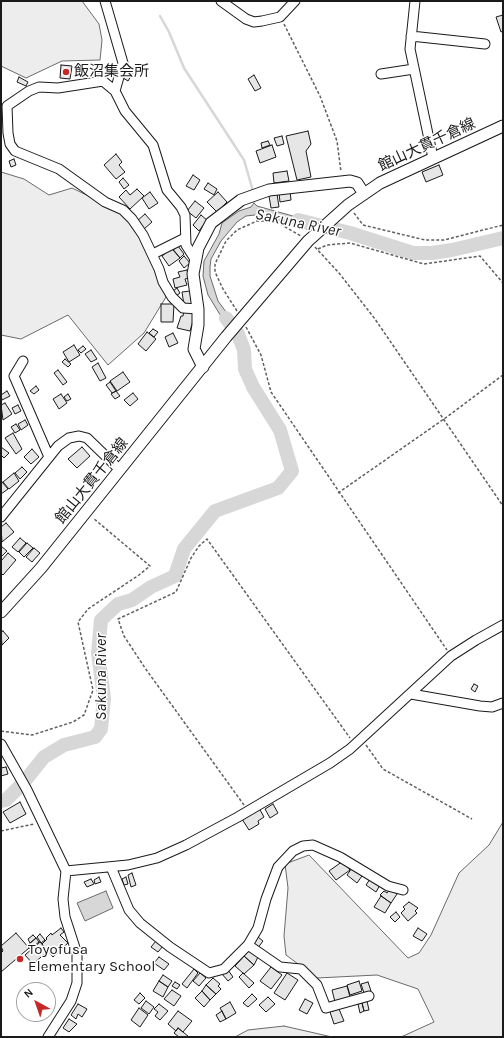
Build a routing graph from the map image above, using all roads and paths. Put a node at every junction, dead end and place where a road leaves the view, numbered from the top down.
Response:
1 (105, 1) edge
2 (221, 1) edge
3 (295, 1) edge
4 (414, 1) edge
5 (280, 17) junction
6 (411, 36) junction
7 (485, 44) dead end
8 (414, 69) junction
9 (381, 74) dead end
10 (115, 91) junction
11 (503, 126) edge
12 (433, 158) junction
13 (341, 182) junction
14 (364, 194) junction
15 (348, 205) junction
16 (503, 225) edge
17 (185, 238) junction
18 (310, 239) junction
19 (318, 249) junction
20 (153, 254) junction
21 (195, 259) junction
22 (503, 283) edge
23 (198, 309) junction
24 (241, 320) junction
25 (23, 361) dead end
26 (202, 367) junction
27 (503, 375) edge
28 (444, 419) junction
29 (49, 457) junction
30 (120, 470) junction
31 (338, 492) junction
32 (503, 506) edge
33 (86, 512) junction
34 (1, 517) edge
35 (1, 612) edge
36 (503, 625) edge
37 (451, 656) junction
38 (411, 694) junction
39 (503, 703) edge
40 (1, 732) edge
41 (358, 742) junction
42 (1, 744) edge
43 (248, 811) junction
44 (472, 819) dead end
45 (43, 822) junction
46 (1, 831) edge
47 (111, 867) junction
48 (66, 871) junction
49 (403, 890) dead end
50 (248, 945) junction
51 (369, 996) dead end
52 (48, 1037) edge

1 - 10 street
2 - 5 street
3 - 5 street
4 - 6 street
5 - 13 path
6 - 7 street
6 - 8 street
8 - 9 street
8 - 12 street
10 - 17 street
10 - 20 street
11 - 12 main road, 館山大貫千倉線
12 - 14 main road, 館山大貫千倉線
13 - 14 main road
13 - 21 main road
14 - 15 main road, 館山大貫千倉線
15 - 16 path
15 - 18 main road, 館山大貫千倉線
17 - 20 street
17 - 21 street
18 - 19 path
18 - 24 main road, 館山大貫千倉線
18 - 24 path
19 - 22 path
19 - 28 path
20 - 23 street
21 - 23 main road
23 - 26 main road
24 - 26 main road, 館山大貫千倉線
24 - 31 path
25 - 29 street
26 - 30 main road, 館山大貫千倉線
27 - 28 path
28 - 31 path
28 - 32 path
29 - 30 street
29 - 34 street
30 - 33 main road, 館山大貫千倉線
31 - 37 path
33 - 35 main road, 館山大貫千倉線
33 - 40 path
36 - 37 street
37 - 38 street
38 - 39 street
38 - 41 street
41 - 43 street
41 - 43 path
41 - 44 path
42 - 45 street
43 - 47 street
45 - 46 path
45 - 48 street
47 - 48 street
47 - 50 street
48 - 52 street
49 - 50 street
50 - 51 street

